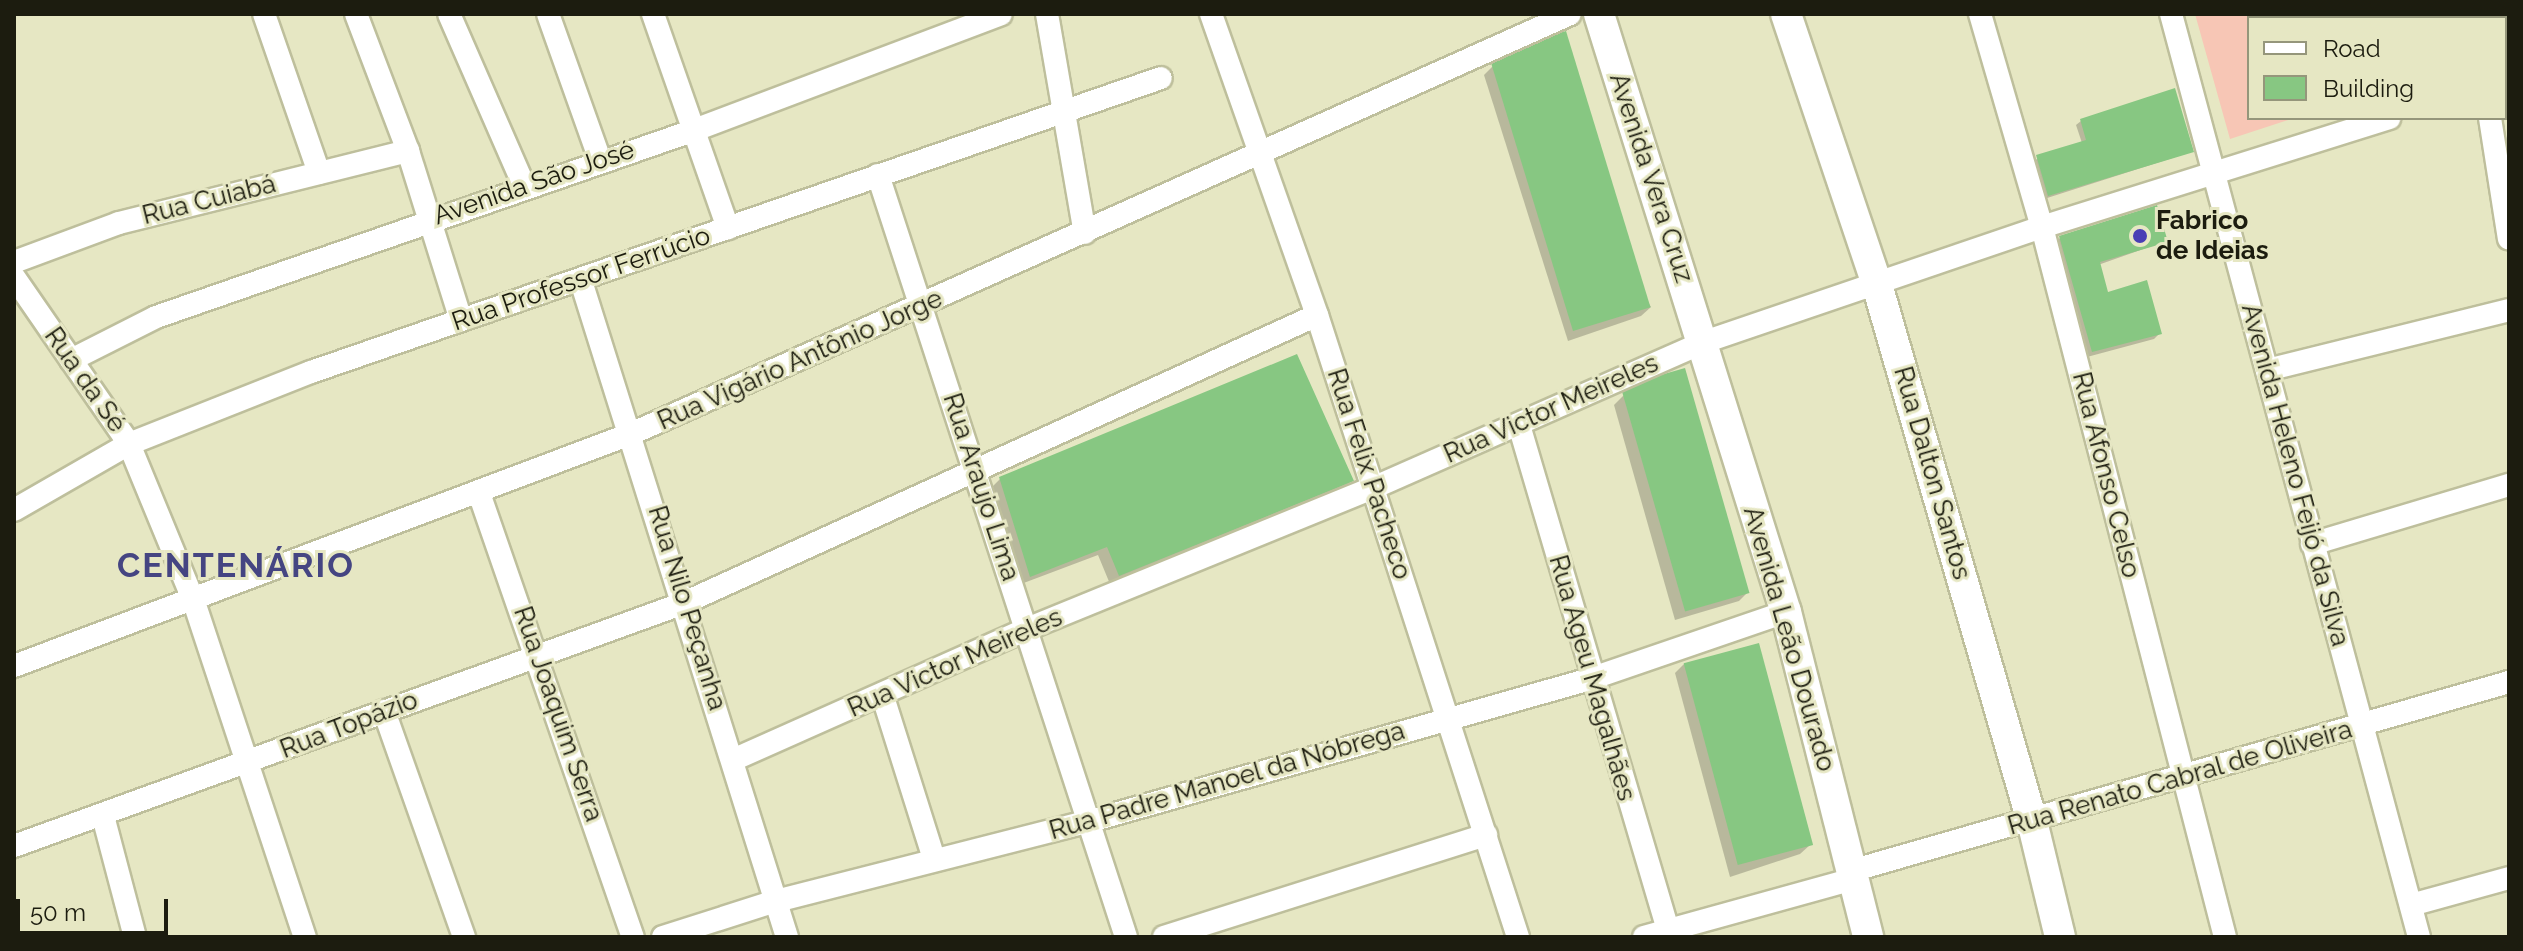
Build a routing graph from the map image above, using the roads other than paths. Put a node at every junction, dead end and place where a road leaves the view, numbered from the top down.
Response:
1 (264, 14) edge
2 (356, 14) edge
3 (449, 14) edge
4 (548, 14) edge
5 (653, 14) edge
6 (1047, 14) edge
7 (1211, 14) edge
8 (1570, 14) edge
9 (1599, 14) edge
10 (1786, 14) edge
11 (1980, 14) edge
12 (2171, 14) edge
13 (992, 16) edge
14 (1161, 78) dead end
15 (1063, 110) junction
16 (2383, 120) edge
17 (2490, 120) edge
18 (692, 131) junction
19 (408, 151) junction
20 (1257, 155) junction
21 (600, 160) junction
22 (319, 173) junction
23 (2218, 173) junction
24 (878, 175) junction
25 (524, 186) junction
26 (430, 219) junction
27 (2042, 227) junction
28 (728, 228) junction
29 (1085, 233) junction
30 (2509, 239) edge
31 (14, 262) edge
32 (14, 277) edge
33 (581, 281) junction
34 (1876, 281) junction
35 (922, 307) junction
36 (2509, 310) edge
37 (1317, 315) junction
38 (461, 320) junction
39 (1704, 342) junction
40 (71, 360) junction
41 (2267, 370) junction
42 (1519, 425) junction
43 (633, 433) junction
44 (129, 444) junction
45 (975, 467) junction
46 (2509, 485) edge
47 (1373, 488) junction
48 (479, 493) junction
49 (14, 510) edge
50 (2312, 544) junction
51 (193, 599) junction
52 (684, 603) junction
53 (1786, 612) junction
54 (1027, 629) junction
55 (538, 653) junction
56 (14, 666) edge
57 (1590, 679) junction
58 (2509, 682) edge
59 (883, 697) junction
60 (384, 711) junction
61 (1450, 718) junction
62 (2362, 726) junction
63 (735, 759) junction
64 (248, 764) junction
65 (2183, 776) junction
66 (103, 816) junction
67 (2032, 821) junction
68 (1087, 822) junction
69 (1486, 835) junction
70 (14, 846) edge
71 (934, 859) junction
72 (1852, 875) junction
73 (2509, 878) edge
74 (776, 901) junction
75 (2411, 905) junction
76 (1668, 930) junction
77 (135, 937) edge
78 (305, 937) edge
79 (464, 937) edge
80 (633, 937) edge
81 (663, 937) edge
82 (787, 937) edge
83 (1126, 937) edge
84 (1164, 937) edge
85 (1518, 937) edge
86 (1644, 937) edge
87 (1868, 937) edge
88 (2060, 937) edge
89 (2225, 937) edge
90 (2419, 937) edge

1 - 22 street
2 - 19 street
3 - 25 street
4 - 21 street
5 - 18 street
6 - 15 street
7 - 20 street, Rua Felix Pacheco
8 - 20 street, Rua Vigário Antônio Jorge
9 - 39 main road, Avenida Vera Cruz
10 - 34 main road, Rua Dalton Santos
11 - 27 street, Rua Afonso Celso
12 - 23 street, Avenida Heleno Feijó da Silva
13 - 18 street, Avenida São José
14 - 15 street, Rua Professor Ferrúcio
15 - 24 street, Rua Professor Ferrúcio
15 - 29 street
16 - 23 street, Rua Victor Meireles
17 - 30 street
18 - 21 street, Avenida São José
18 - 28 street
19 - 22 street, Rua Cuiabá
19 - 26 street
20 - 29 street, Rua Vigário Antônio Jorge
20 - 37 street, Rua Felix Pacheco
21 - 25 street, Avenida São José
22 - 31 street, Rua Cuiabá
23 - 27 street, Rua Victor Meireles
23 - 41 street, Avenida Heleno Feijó da Silva
24 - 28 street, Rua Professor Ferrúcio
24 - 35 street, Rua Araujo Lima
25 - 26 street, Avenida São José
26 - 38 street
26 - 40 street, Avenida São José
27 - 34 street, Rua Victor Meireles
27 - 65 street, Rua Afonso Celso
28 - 33 street, Rua Professor Ferrúcio
29 - 35 street, Rua Vigário Antônio Jorge
32 - 40 street, Rua da Sé
33 - 38 street, Rua Professor Ferrúcio
33 - 43 street, Rua Nilo Peçanha
34 - 39 street, Rua Victor Meireles
34 - 67 main road, Rua Dalton Santos
35 - 43 street, Rua Vigário Antônio Jorge
35 - 45 street, Rua Araujo Lima
36 - 41 street
37 - 45 street, Rua Topázio
37 - 47 street, Rua Felix Pacheco
38 - 44 street, Rua Professor Ferrúcio
39 - 42 street, Rua Victor Meireles
39 - 53 main road, Avenida Leão Dourado
40 - 44 street, Rua da Sé
41 - 50 street, Avenida Heleno Feijó da Silva
42 - 47 street, Rua Victor Meireles
42 - 57 street, Rua Ageu Magalhães
43 - 48 street, Rua Vigário Antônio Jorge
43 - 52 street, Rua Nilo Peçanha
44 - 49 street, Rua Professor Ferrúcio
44 - 51 street, Rua da Sé
45 - 52 street, Rua Topázio
45 - 54 street, Rua Araujo Lima
46 - 50 street
47 - 54 street, Rua Victor Meireles
47 - 61 street, Rua Felix Pacheco
48 - 51 street, Rua Vigário Antônio Jorge
48 - 55 street, Rua Joaquim Serra
50 - 62 street, Avenida Heleno Feijó da Silva
51 - 56 street, Rua Vigário Antônio Jorge
51 - 64 street, Rua da Sé
52 - 55 street, Rua Topázio
52 - 63 street, Rua Nilo Peçanha
53 - 57 street, Rua Padre Manoel da Nóbrega
53 - 72 main road, Avenida Leão Dourado
54 - 59 street, Rua Victor Meireles
54 - 68 street, Rua Araujo Lima
55 - 60 street, Rua Topázio
55 - 80 street, Rua Joaquim Serra
57 - 61 street, Rua Padre Manoel da Nóbrega
57 - 76 street, Rua Ageu Magalhães
58 - 62 street, Rua Renato Cabral de Oliveira
59 - 63 street, Rua Victor Meireles
59 - 71 street
60 - 64 street, Rua Topázio
60 - 79 street
61 - 68 street, Rua Padre Manoel da Nóbrega
61 - 69 street, Rua Felix Pacheco
62 - 65 street, Rua Renato Cabral de Oliveira
62 - 75 street, Avenida Heleno Feijó da Silva
63 - 74 street, Rua Nilo Peçanha
64 - 66 street, Rua Topázio
64 - 78 street, Rua da Sé
65 - 67 street, Rua Renato Cabral de Oliveira
65 - 89 street, Rua Afonso Celso
66 - 70 street, Rua Topázio
66 - 77 street
67 - 72 street, Rua Renato Cabral de Oliveira
67 - 88 main road, Rua Dalton Santos
68 - 71 street, Rua Padre Manoel da Nóbrega
68 - 83 street, Rua Araujo Lima
69 - 84 street
69 - 85 street, Rua Felix Pacheco
71 - 74 street, Rua Padre Manoel da Nóbrega
72 - 76 street, Rua Renato Cabral de Oliveira
72 - 87 main road, Avenida Leão Dourado
73 - 75 street
74 - 81 street, Rua Padre Manoel da Nóbrega
74 - 82 street, Rua Nilo Peçanha
75 - 90 street, Avenida Heleno Feijó da Silva
76 - 86 street, Rua Renato Cabral de Oliveira

